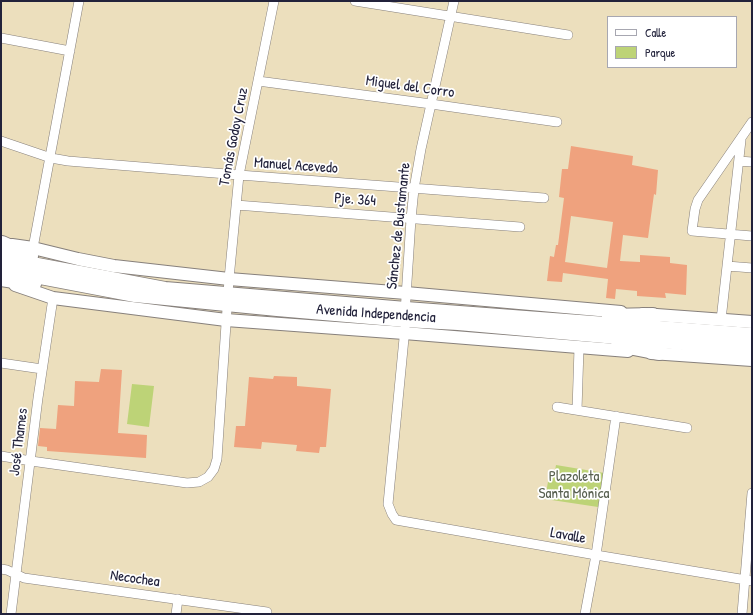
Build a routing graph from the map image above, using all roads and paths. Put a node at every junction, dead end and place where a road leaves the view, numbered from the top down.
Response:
1 (79, 1) edge
2 (274, 1) edge
3 (355, 1) edge
4 (454, 1) edge
5 (451, 17) junction
6 (568, 35) dead end
7 (1, 38) edge
8 (70, 50) junction
9 (258, 81) junction
10 (431, 104) junction
11 (557, 122) dead end
12 (752, 122) edge
13 (741, 138) junction
14 (1, 141) edge
15 (51, 158) junction
16 (739, 161) junction
17 (752, 162) edge
18 (239, 176) junction
19 (414, 189) junction
20 (544, 198) dead end
21 (236, 205) junction
22 (411, 219) junction
23 (520, 227) dead end
24 (731, 234) junction
25 (752, 236) edge
26 (1, 247) edge
27 (33, 248) junction
28 (728, 266) junction
29 (1, 267) edge
30 (752, 268) edge
31 (229, 279) junction
32 (1, 280) edge
33 (406, 293) junction
34 (135, 295) junction
35 (53, 298) junction
36 (227, 300) junction
37 (653, 315) junction
38 (226, 320) junction
39 (721, 320) junction
40 (405, 321) junction
41 (752, 322) edge
42 (515, 323) junction
43 (752, 334) edge
44 (579, 348) junction
45 (752, 349) edge
46 (659, 353) junction
47 (752, 360) edge
48 (1, 363) edge
49 (42, 370) junction
50 (558, 407) dead end
51 (578, 410) junction
52 (616, 416) junction
53 (687, 428) dead end
54 (1, 456) edge
55 (31, 461) junction
56 (752, 493) edge
57 (388, 504) joint
58 (596, 555) junction
59 (1, 569) edge
60 (16, 574) junction
61 (748, 580) edge
62 (178, 599) junction
63 (267, 612) dead end
64 (11, 614) edge
65 (176, 614) edge
66 (585, 614) edge
67 (742, 614) edge

1 - 8 street
2 - 9 street, Tomás Godoy Cruz
3 - 5 street
4 - 5 street, Sánchez de Bustamante
5 - 6 street
5 - 10 street, Sánchez de Bustamante
7 - 8 street
8 - 15 street
9 - 10 street, Miguel del Corro
9 - 18 street, Tomás Godoy Cruz
10 - 11 street, Miguel del Corro
10 - 19 street, Sánchez de Bustamante
12 - 13 street
13 - 16 street
13 - 24 street
14 - 15 street, Manuel Acevedo
15 - 18 street, Manuel Acevedo
15 - 27 street
16 - 17 street
16 - 24 street
18 - 19 street, Manuel Acevedo
18 - 21 street, Tomás Godoy Cruz
19 - 20 street, Manuel Acevedo
19 - 22 street, Sánchez de Bustamante
21 - 22 street, Pje. 364
21 - 31 street, Tomás Godoy Cruz
22 - 23 street, Pje. 364
22 - 33 street, Sánchez de Bustamante
24 - 25 street
24 - 28 street
26 - 27 main road, Avenida Independencia
26 - 36 highway, Avenida Independencia
27 - 31 main road, Avenida Independencia
28 - 30 street
28 - 39 street
29 - 34 highway, Avenida Independencia
31 - 33 main road, Avenida Independencia
31 - 36 street, Tomás Godoy Cruz
32 - 34 highway
32 - 35 main road, Avenida Independencia
33 - 37 main road, Avenida Independencia
33 - 40 street, Sánchez de Bustamante
34 - 36 highway, Avenida Independencia
35 - 38 main road, Avenida Independencia
35 - 49 street, José Thames
36 - 38 street, Tomás Godoy Cruz
36 - 40 highway, Avenida Independencia
37 - 39 main road, Avenida Independencia
37 - 42 highway
38 - 40 main road, Avenida Independencia
38 - 55 street, Tomás Godoy Cruz
39 - 41 main road, Avenida Independencia
40 - 42 highway, Avenida Independencia
40 - 44 main road, Avenida Independencia
40 - 57 street, Sánchez de Bustamante
42 - 43 highway, Avenida Independencia
42 - 45 highway, Avenida Independencia
42 - 46 highway
44 - 46 main road, Avenida Independencia
44 - 51 street
46 - 47 main road, Avenida Independencia
48 - 49 street
49 - 55 street, José Thames
50 - 51 street
51 - 52 street
52 - 53 street
52 - 58 street
54 - 55 street
55 - 60 street, José Thames
56 - 61 street
57 - 58 street, Lavalle
58 - 61 street, Lavalle
58 - 66 street
59 - 60 street, Necochea
60 - 62 street, Necochea
60 - 64 street, José Thames
61 - 67 street
62 - 63 street, Necochea
62 - 65 street

